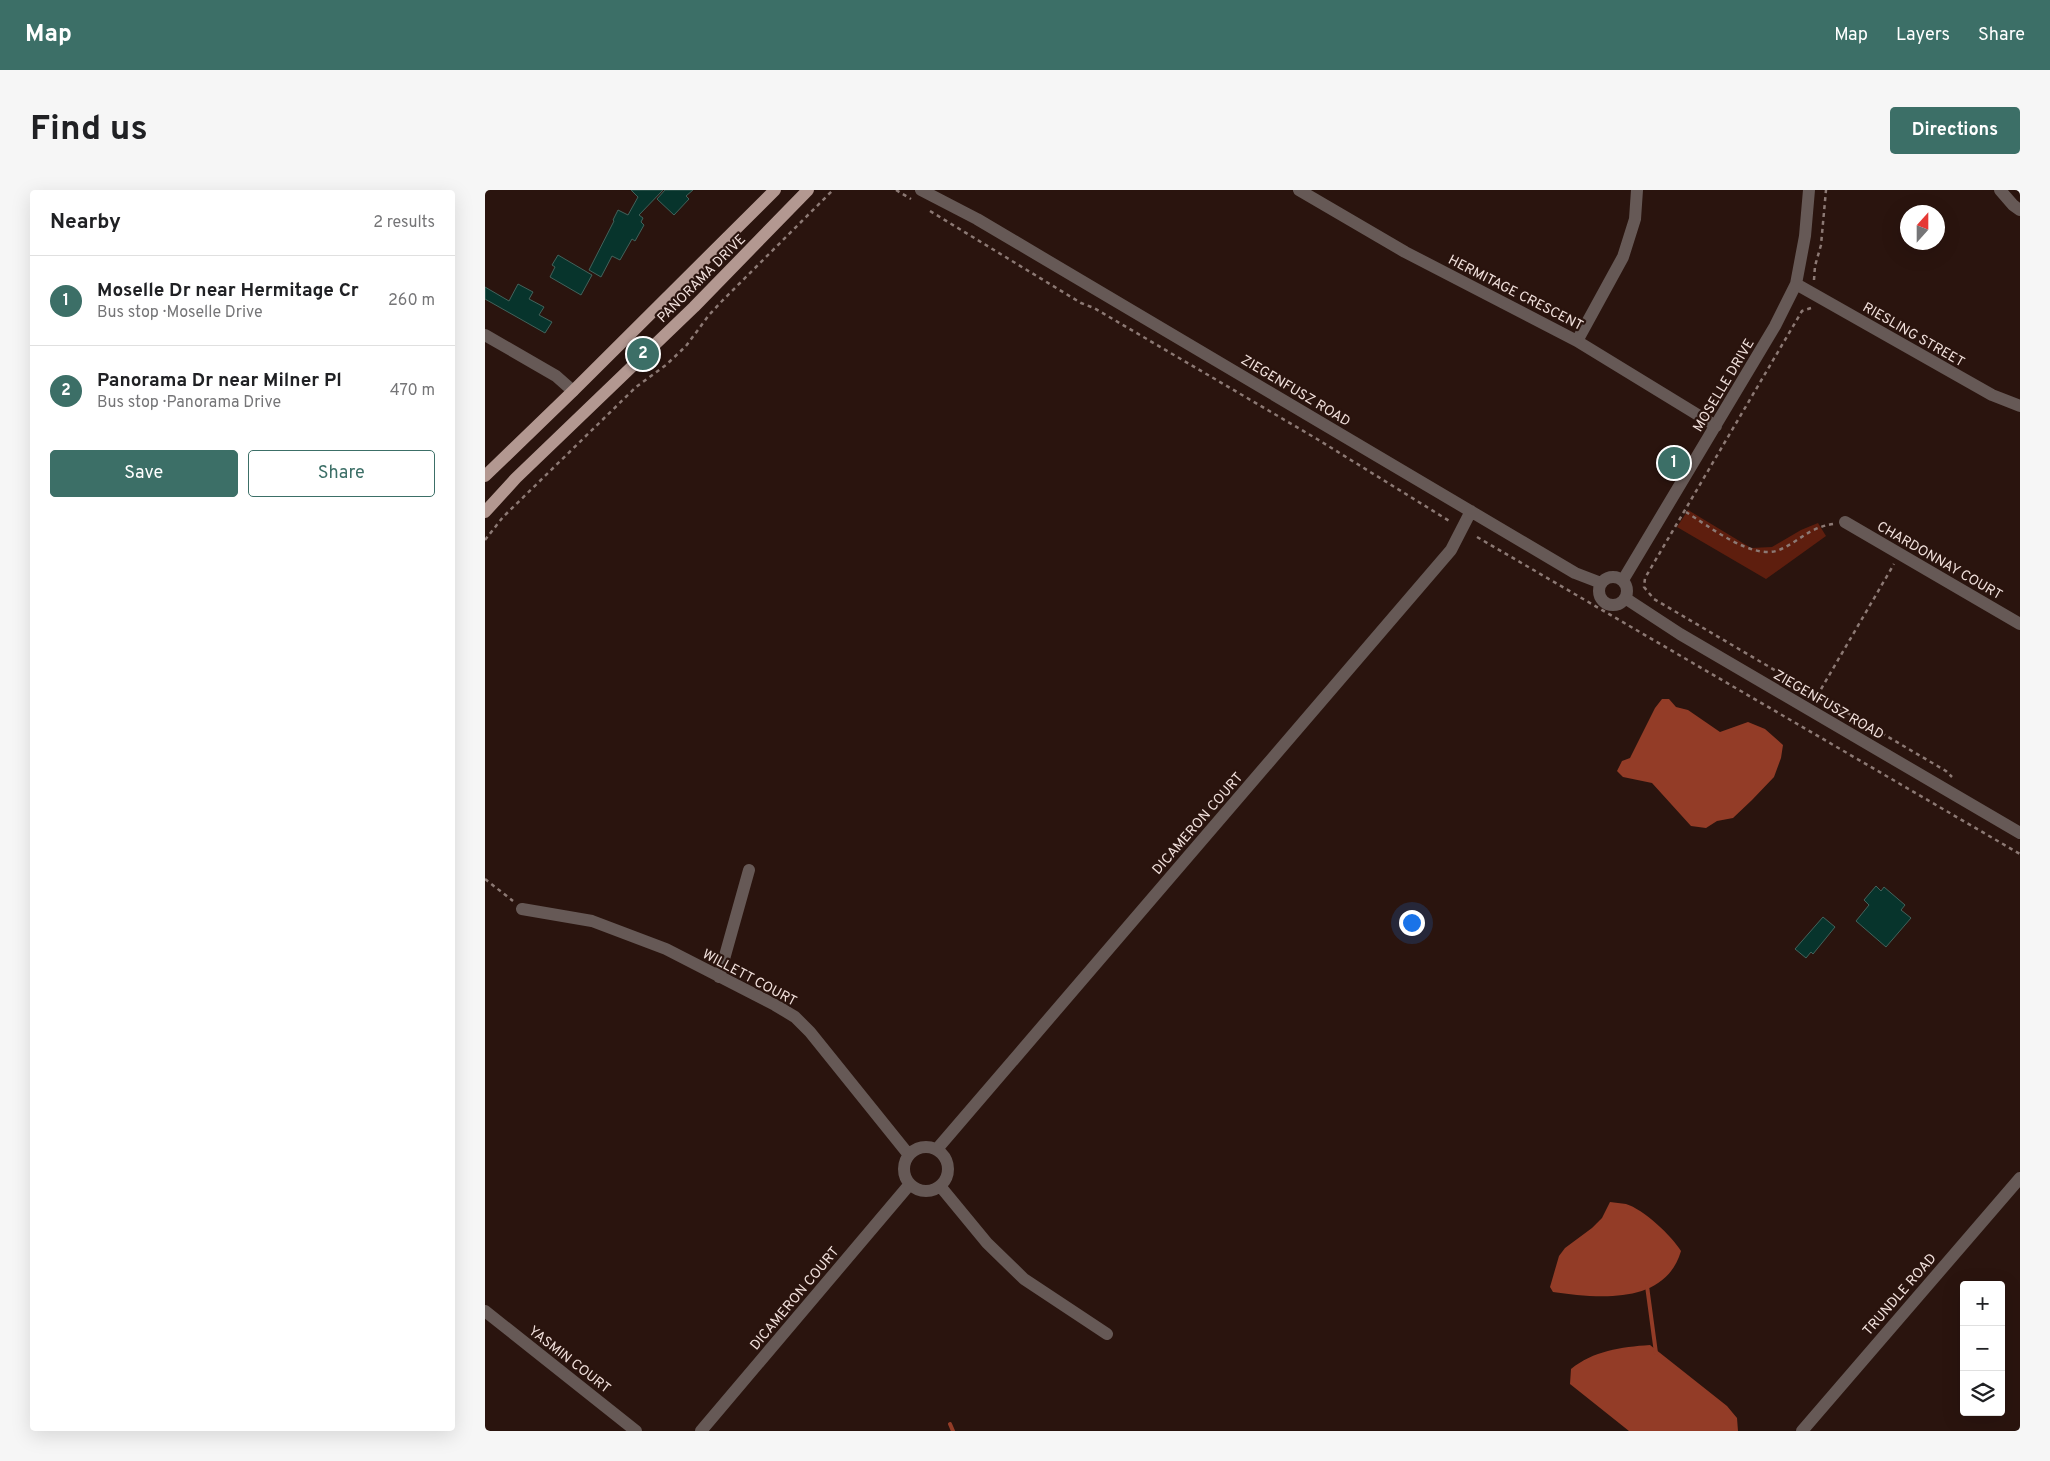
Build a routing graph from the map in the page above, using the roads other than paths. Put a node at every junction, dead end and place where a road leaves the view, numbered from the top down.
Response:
1 (775, 190) edge
2 (808, 190) edge
3 (940, 190) edge
4 (1299, 190) edge
5 (1637, 190) edge
6 (1809, 190) edge
7 (2000, 190) edge
8 (917, 195) edge
9 (2020, 210) edge
10 (977, 219) junction
11 (1796, 284) junction
12 (485, 335) edge
13 (1577, 341) junction
14 (573, 391) junction
15 (2020, 406) edge
16 (1716, 426) junction
17 (485, 476) edge
18 (1471, 511) junction
19 (485, 512) edge
20 (1845, 522) road end
21 (1623, 580) junction
22 (1601, 583) junction
23 (1625, 598) junction
24 (2020, 624) edge
25 (2020, 833) edge
26 (749, 870) dead end
27 (522, 910) road end
28 (719, 977) junction
29 (937, 1149) junction
30 (909, 1155) junction
31 (2020, 1178) edge
32 (910, 1184) junction
33 (940, 1186) junction
34 (485, 1311) edge
35 (1107, 1334) dead end
36 (636, 1431) edge
37 (701, 1431) edge
38 (1801, 1431) edge

1 - 14 main road, PANORAMA DRIVE
2 - 19 main road, PANORAMA DRIVE
3 - 10 street, ZIEGENFUSZ ROAD
4 - 13 street, HERMITAGE CRESCENT
5 - 13 street
6 - 11 street, MOSELLE DRIVE
7 - 9 street
8 - 10 street, ZIEGENFUSZ ROAD
10 - 18 street, ZIEGENFUSZ ROAD
11 - 15 street, RIESLING STREET
11 - 16 street, MOSELLE DRIVE
12 - 14 street
13 - 16 street, HERMITAGE CRESCENT
14 - 17 main road, PANORAMA DRIVE
16 - 21 street, MOSELLE DRIVE
18 - 22 street, ZIEGENFUSZ ROAD
18 - 29 street, DICAMERON COURT
20 - 24 street, CHARDONNAY COURT
21 - 22 street
21 - 23 street
22 - 23 street
23 - 25 street, ZIEGENFUSZ ROAD
26 - 28 street
27 - 28 street, WILLETT COURT
28 - 30 street, WILLETT COURT
29 - 30 street
29 - 33 street
30 - 32 street
31 - 38 street, TRUNDLE ROAD
32 - 33 street
32 - 37 street, DICAMERON COURT
33 - 35 street
34 - 36 street, YASMIN COURT

